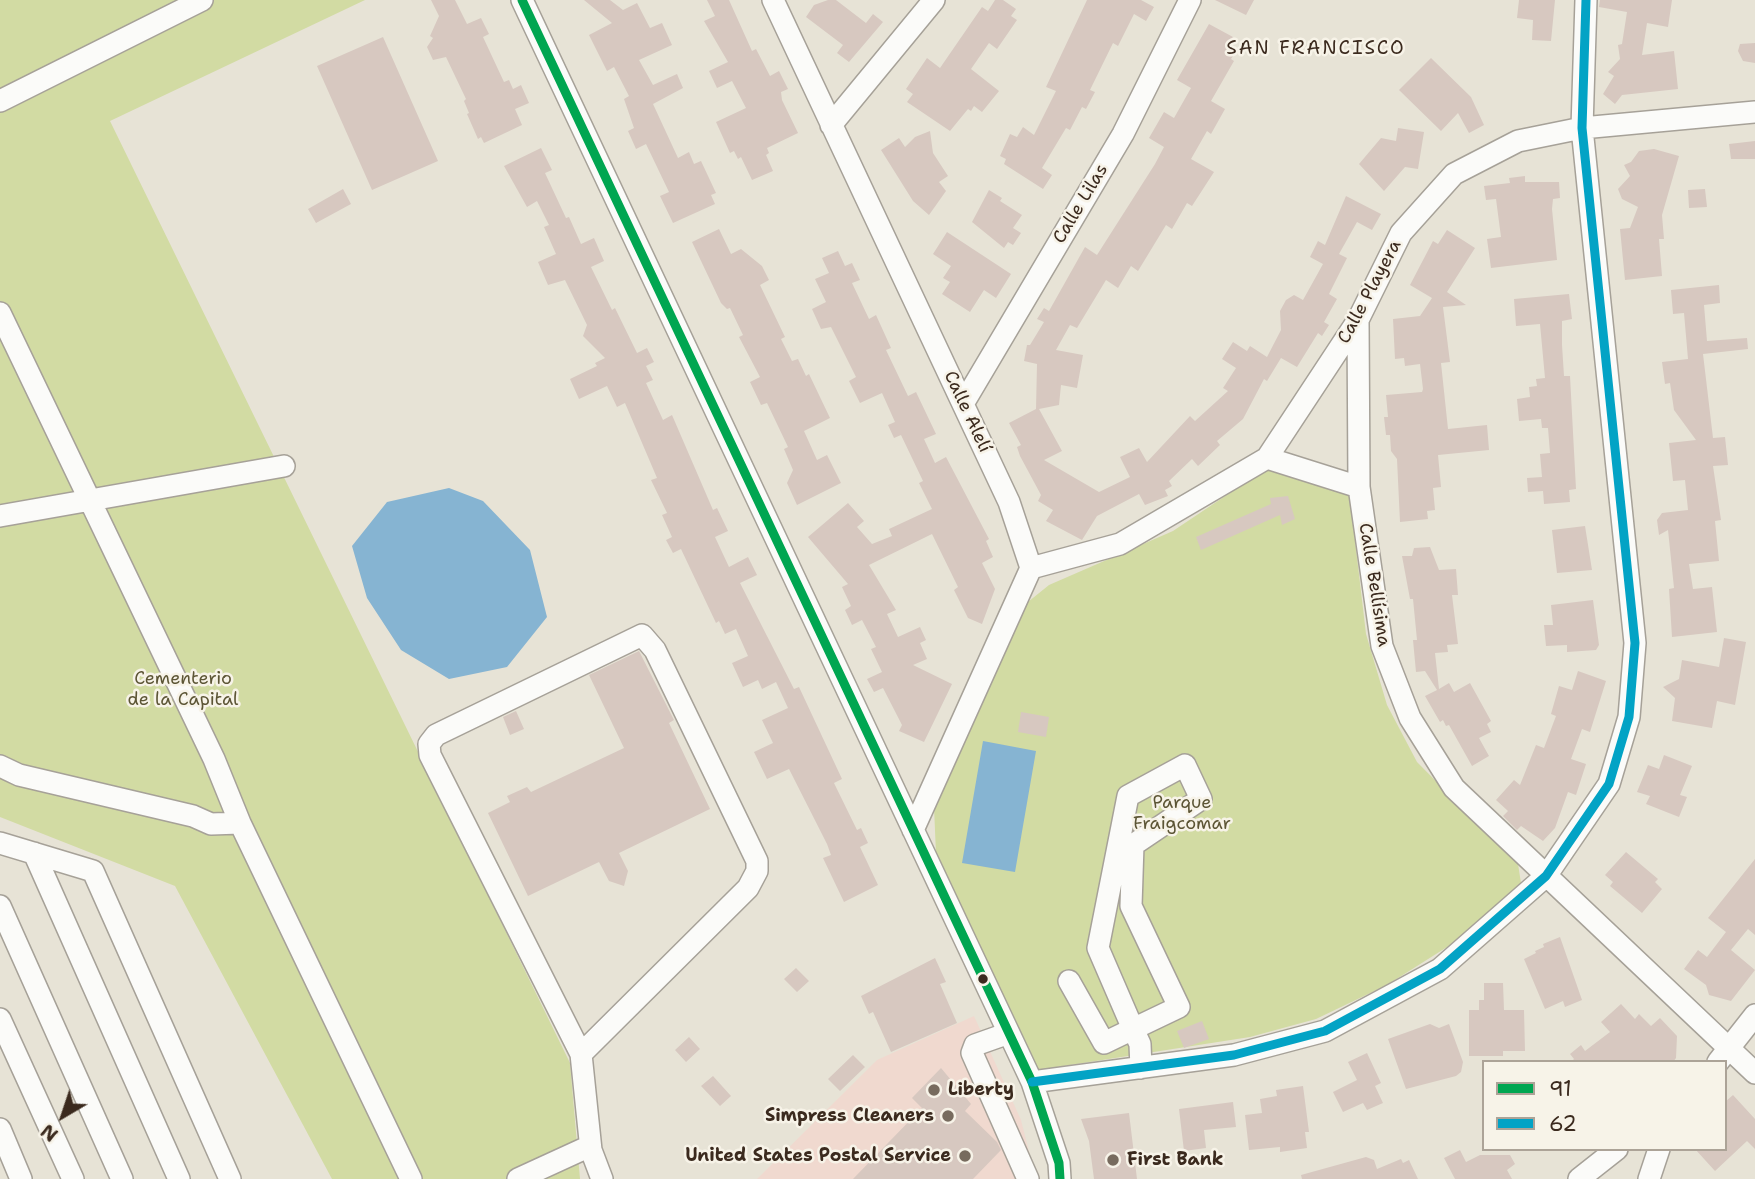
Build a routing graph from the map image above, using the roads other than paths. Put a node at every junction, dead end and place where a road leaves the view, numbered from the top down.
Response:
1 (202, 0) edge
2 (522, 0) edge
3 (773, 0) edge
4 (934, 0) edge
5 (1190, 0) edge
6 (1586, 0) edge
7 (0, 101) edge
8 (1755, 112) edge
9 (831, 125) junction
10 (1582, 128) junction
11 (0, 313) edge
12 (1359, 320) junction
13 (963, 404) junction
14 (1267, 458) junction
15 (284, 466) dead end
16 (1359, 487) junction
17 (90, 499) junction
18 (0, 516) edge
19 (1031, 568) junction
20 (0, 766) edge
21 (240, 823) junction
22 (913, 830) junction
23 (0, 843) edge
24 (34, 853) junction
25 (1546, 876) junction
26 (0, 906) edge
27 (1069, 981) dead end
28 (1755, 1015) edge
29 (0, 1019) edge
30 (1133, 1030) junction
31 (1009, 1033) junction
32 (581, 1054) junction
33 (1725, 1055) edge
34 (1141, 1068) junction
35 (1755, 1073) edge
36 (1032, 1082) junction
37 (0, 1129) edge
38 (590, 1146) junction
39 (1614, 1151) edge
40 (1658, 1151) edge
41 (21, 1179) edge
42 (74, 1179) edge
43 (122, 1179) edge
44 (179, 1179) edge
45 (230, 1179) edge
46 (411, 1179) edge
47 (518, 1179) edge
48 (602, 1179) edge
49 (1028, 1179) edge
50 (1060, 1179) edge
51 (1578, 1179) edge
52 (1649, 1179) edge

1 - 7 street
2 - 22 street
3 - 9 street, Calle Alelí
4 - 9 street
5 - 13 street, Calle Lilas
6 - 10 street
8 - 10 street, Calle Playera
9 - 13 street, Calle Alelí
10 - 12 street, Calle Playera
10 - 25 street
11 - 17 street
12 - 14 street, Calle Playera
12 - 16 street, Calle Bellísima
13 - 19 street, Calle Alelí
14 - 16 street
14 - 19 street, Calle Playera
15 - 17 street
16 - 25 street, Calle Bellísima
17 - 18 street
17 - 21 street
19 - 22 street
20 - 21 street
21 - 46 street
22 - 31 street
23 - 24 street
24 - 44 street
24 - 45 street
25 - 33 street, Calle Bellísima
25 - 34 street
26 - 43 street
27 - 30 street
28 - 33 street
29 - 42 street
30 - 30 street
30 - 34 street
31 - 36 street
31 - 49 street
32 - 32 street
32 - 38 street
33 - 35 street, Calle Bellísima
34 - 36 street
36 - 50 street
37 - 41 street
38 - 47 street
38 - 48 street
39 - 51 street
40 - 52 street

